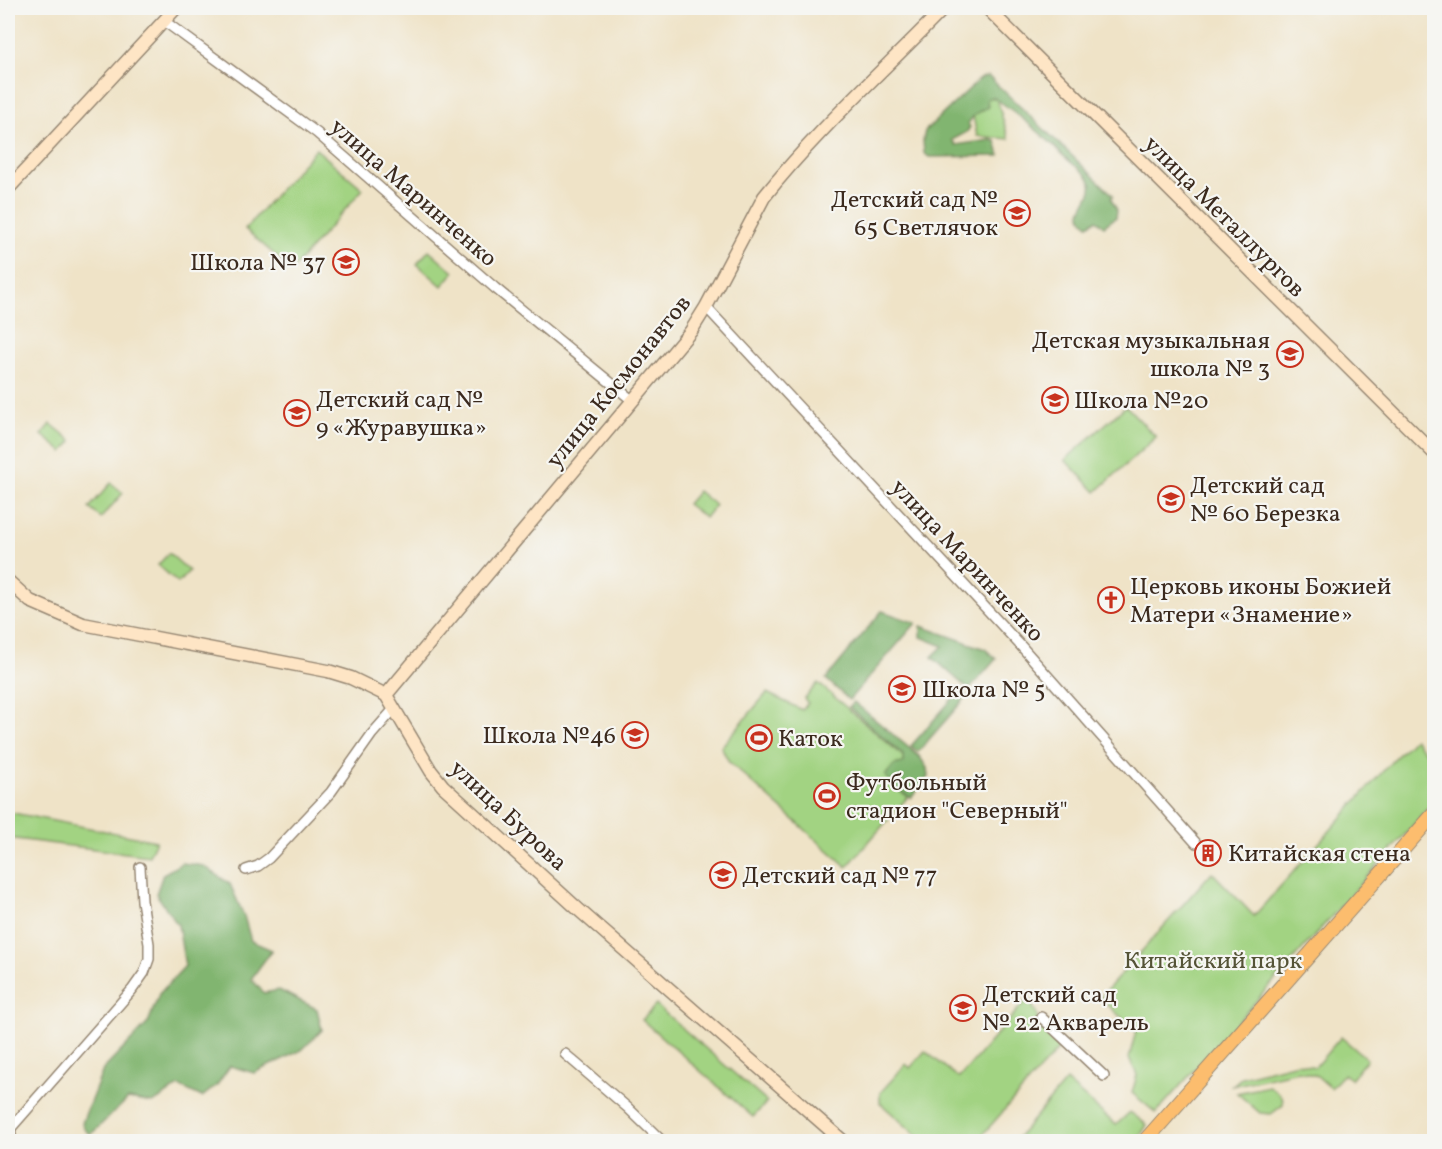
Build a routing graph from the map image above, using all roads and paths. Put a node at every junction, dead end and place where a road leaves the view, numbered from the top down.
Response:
1 (176, 8) edge
2 (944, 8) edge
3 (987, 8) edge
4 (164, 21) junction
5 (8, 189) edge
6 (706, 308) junction
7 (633, 401) junction
8 (1434, 453) edge
9 (8, 581) edge
10 (386, 695) junction
11 (394, 709) junction
12 (1434, 814) edge
13 (1434, 825) edge
14 (1196, 843) dead end
15 (140, 867) dead end
16 (246, 870) dead end
17 (1041, 1017) dead end
18 (565, 1054) dead end
19 (1104, 1076) dead end
20 (8, 1113) edge
21 (10, 1129) junction
22 (12, 1142) edge
23 (663, 1142) edge
24 (844, 1142) edge
25 (1144, 1142) edge
26 (1154, 1142) edge

1 - 4 main road
2 - 6 main road, улица Космонавтов
3 - 8 main road, улица Металлургов
4 - 5 main road
4 - 7 street, улица Маринченко
6 - 7 main road, улица Космонавтов
6 - 14 street, улица Маринченко
7 - 10 main road, улица Космонавтов
9 - 10 main road
10 - 11 main road, улица Бурова
11 - 16 street
11 - 24 main road, улица Бурова
12 - 25 main road
13 - 26 main road
15 - 21 street
17 - 19 street
18 - 23 street
20 - 21 street
21 - 22 street

